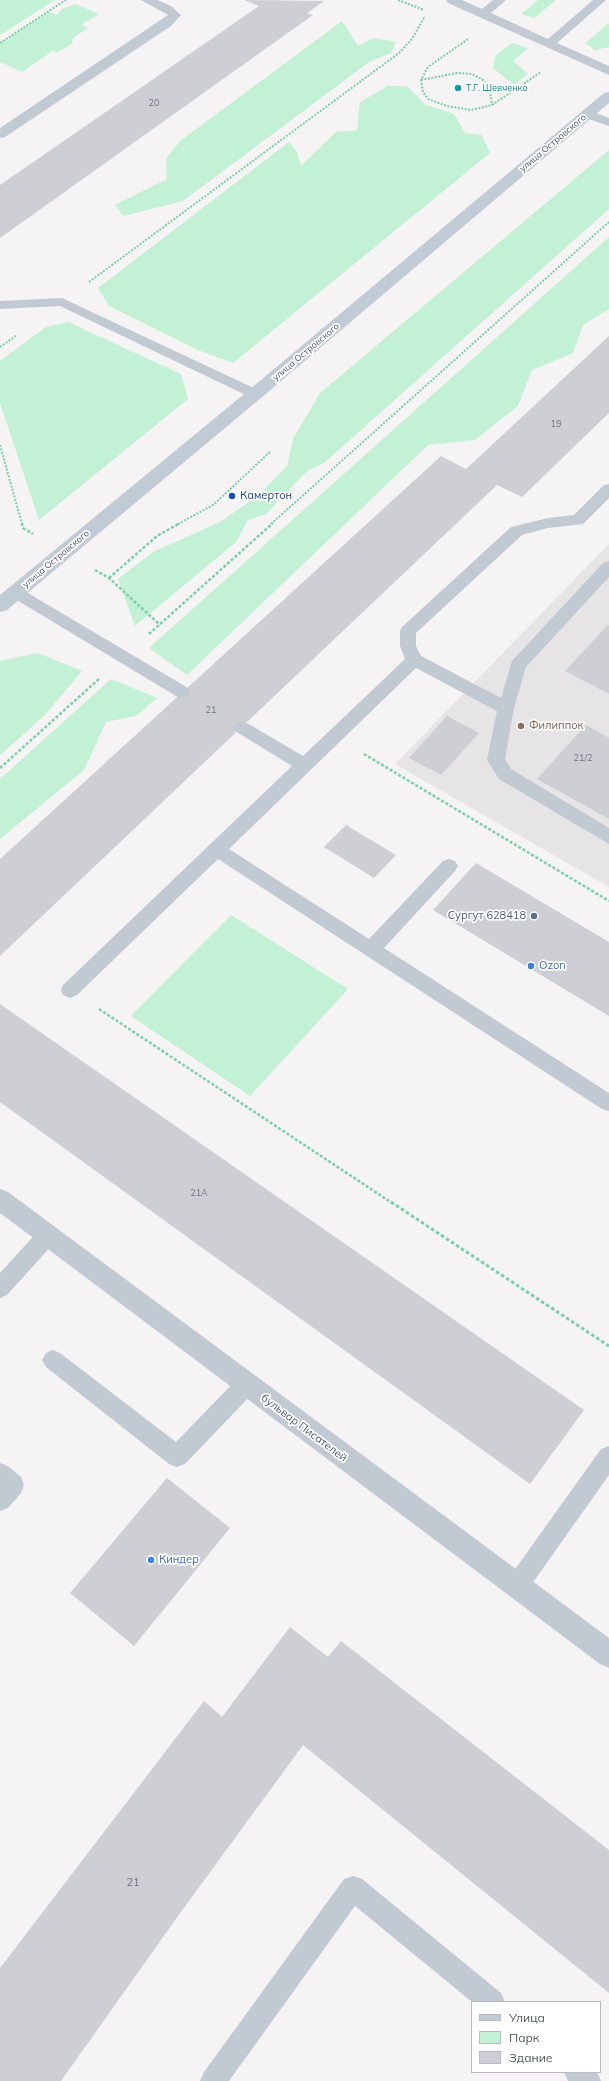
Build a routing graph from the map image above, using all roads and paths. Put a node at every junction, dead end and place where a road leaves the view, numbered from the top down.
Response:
1 (66, 0) edge
2 (147, 0) edge
3 (398, 0) edge
4 (452, 0) edge
5 (500, 0) edge
6 (600, 0) edge
7 (484, 13) junction
8 (497, 19) junction
9 (0, 43) edge
10 (549, 44) junction
11 (566, 52) junction
12 (609, 71) edge
13 (421, 80) junction
14 (609, 96) edge
15 (492, 105) junction
16 (588, 114) junction
17 (609, 122) edge
18 (0, 134) edge
19 (609, 222) edge
20 (62, 302) junction
21 (0, 305) edge
22 (255, 394) junction
23 (271, 451) dead end
24 (609, 489) edge
25 (608, 568) edge
26 (109, 578) dead end
27 (16, 592) junction
28 (0, 605) edge
29 (124, 657) junction
30 (414, 660) junction
31 (182, 692) dead end
32 (506, 708) junction
33 (241, 727) dead end
34 (333, 736) junction
35 (304, 765) junction
36 (0, 768) edge
37 (609, 837) edge
38 (218, 850) junction
39 (449, 866) dead end
40 (609, 901) edge
41 (370, 949) junction
42 (70, 990) joint
43 (609, 1103) edge
44 (0, 1199) edge
45 (48, 1235) junction
46 (0, 1288) edge
47 (609, 1346) edge
48 (53, 1360) dead end
49 (246, 1385) junction
50 (609, 1457) edge
51 (0, 1474) edge
52 (0, 1500) edge
53 (516, 1587) junction
54 (609, 1655) edge
55 (491, 2001) edge
56 (578, 2073) edge
57 (213, 2081) edge
58 (588, 2081) edge

1 - 9 path
2 - 18 lane
3 - 20 path
4 - 7 lane
5 - 7 lane
6 - 10 lane
7 - 8 lane
8 - 10 lane
8 - 13 path
10 - 11 lane
11 - 12 lane
11 - 15 path
13 - 15 path
13 - 15 path
14 - 16 main road, улица Островского
16 - 17 lane
16 - 22 main road, улица Островского
19 - 29 path
20 - 21 lane
20 - 22 lane
22 - 27 main road, улица Островского
23 - 26 path
24 - 30 lane
25 - 32 lane
27 - 28 main road, улица Островского
27 - 29 lane
29 - 31 lane
29 - 36 path
30 - 32 lane
30 - 34 lane
32 - 37 lane
33 - 35 lane
34 - 35 lane
34 - 40 path
35 - 38 lane
38 - 41 lane
38 - 42 lane
39 - 41 lane
41 - 43 lane
42 - 47 path
44 - 45 street, бульвар Писателей
45 - 46 lane
45 - 49 street, бульвар Писателей
48 - 49 lane
49 - 53 street, бульвар Писателей
50 - 53 lane
51 - 52 lane
53 - 54 street, бульвар Писателей
55 - 57 lane
56 - 58 lane

